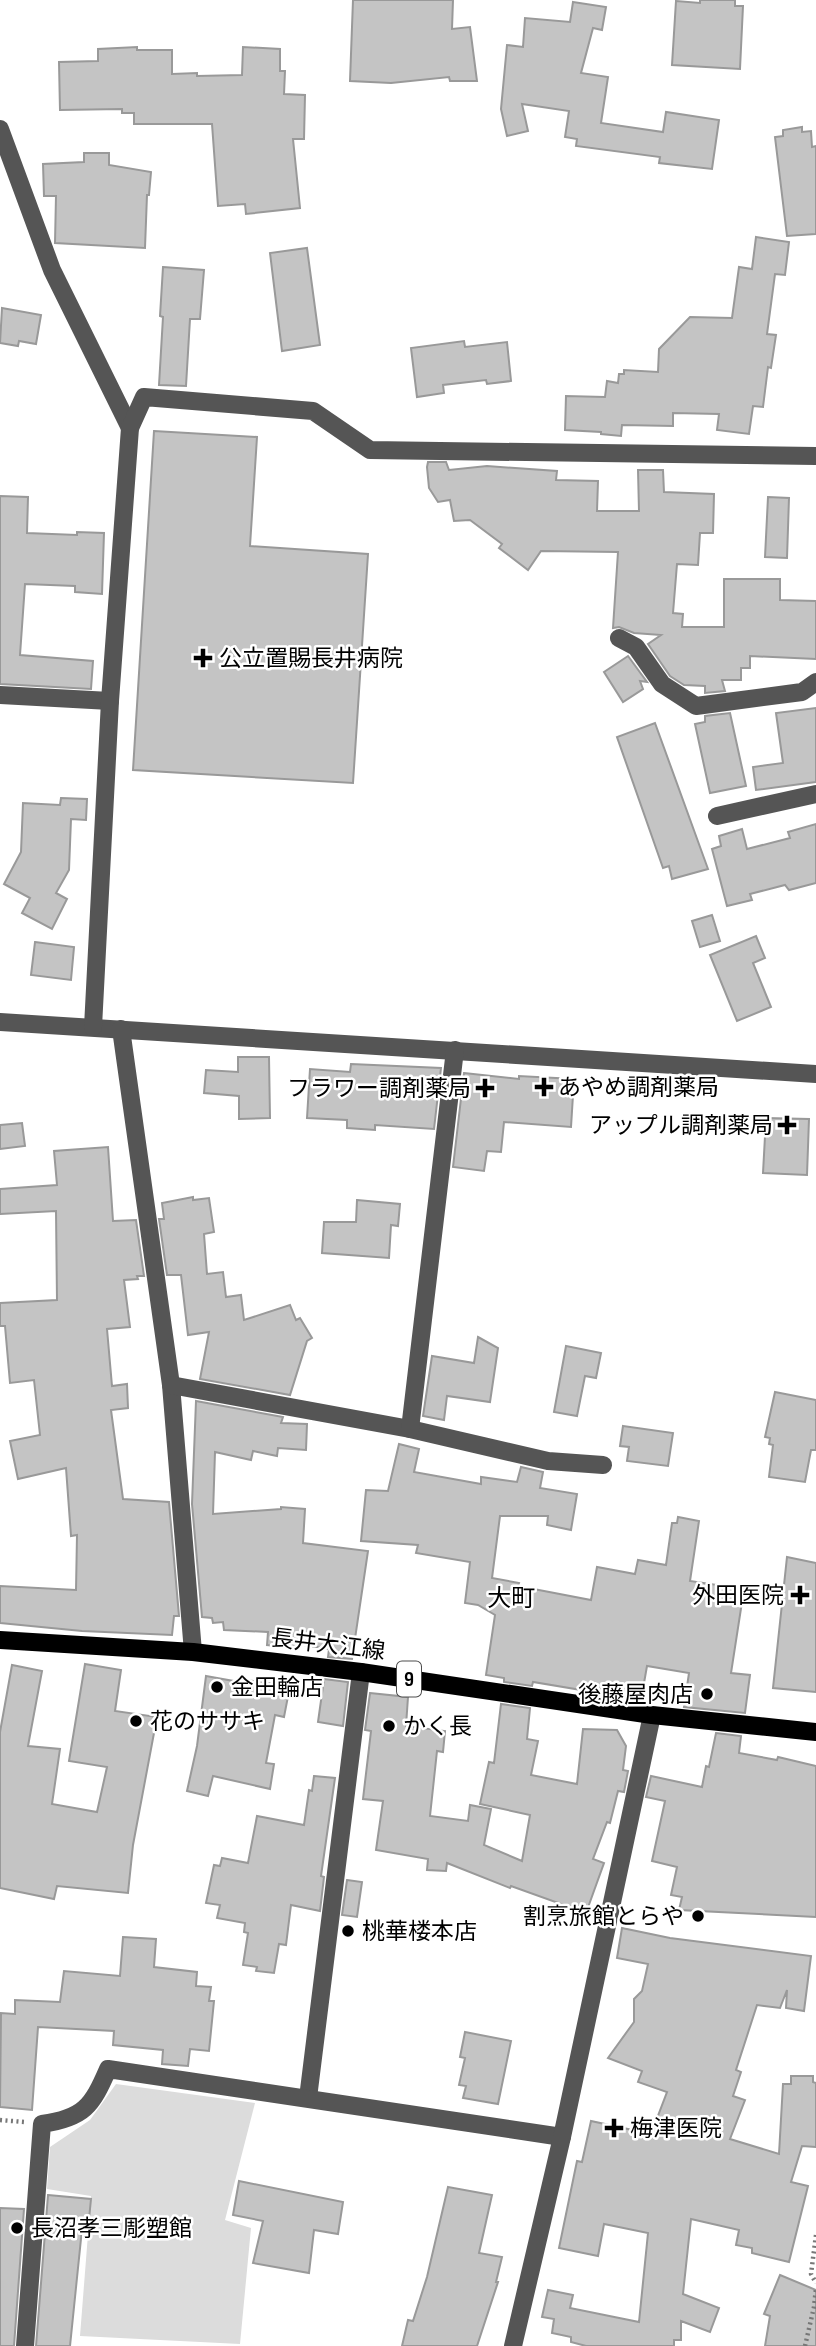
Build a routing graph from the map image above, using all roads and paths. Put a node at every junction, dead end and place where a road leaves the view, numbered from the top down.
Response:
1 (0, 129) edge
2 (130, 428) junction
3 (816, 456) edge
4 (620, 638) dead end
5 (816, 682) edge
6 (0, 695) edge
7 (110, 701) junction
8 (816, 794) edge
9 (717, 816) dead end
10 (0, 1022) edge
11 (93, 1027) junction
12 (121, 1029) junction
13 (455, 1050) junction
14 (816, 1074) edge
15 (171, 1385) junction
16 (410, 1429) junction
17 (603, 1465) dead end
18 (0, 1640) edge
19 (192, 1652) junction
20 (361, 1672) junction
21 (652, 1715) junction
22 (816, 1732) edge
23 (308, 2098) junction
24 (562, 2137) junction
25 (816, 2235) edge
26 (816, 2283) edge
27 (816, 2288) edge
28 (25, 2346) edge
29 (513, 2346) edge
30 (804, 2346) edge

1 - 2 street
2 - 3 street
2 - 7 street
4 - 5 street
6 - 7 street
7 - 11 street
8 - 9 street
10 - 11 street
11 - 12 street
12 - 13 street
12 - 15 street
13 - 14 street
13 - 16 street
15 - 16 street
15 - 19 street
16 - 17 street
18 - 19 main road, 長井大江線 / 9
19 - 20 main road, 長井大江線 / 9
20 - 21 main road, 長井大江線 / 9
20 - 23 street
21 - 22 main road, 長井大江線 / 9
21 - 24 street
23 - 24 street
23 - 28 street
24 - 29 street
25 - 26 path
27 - 30 path

